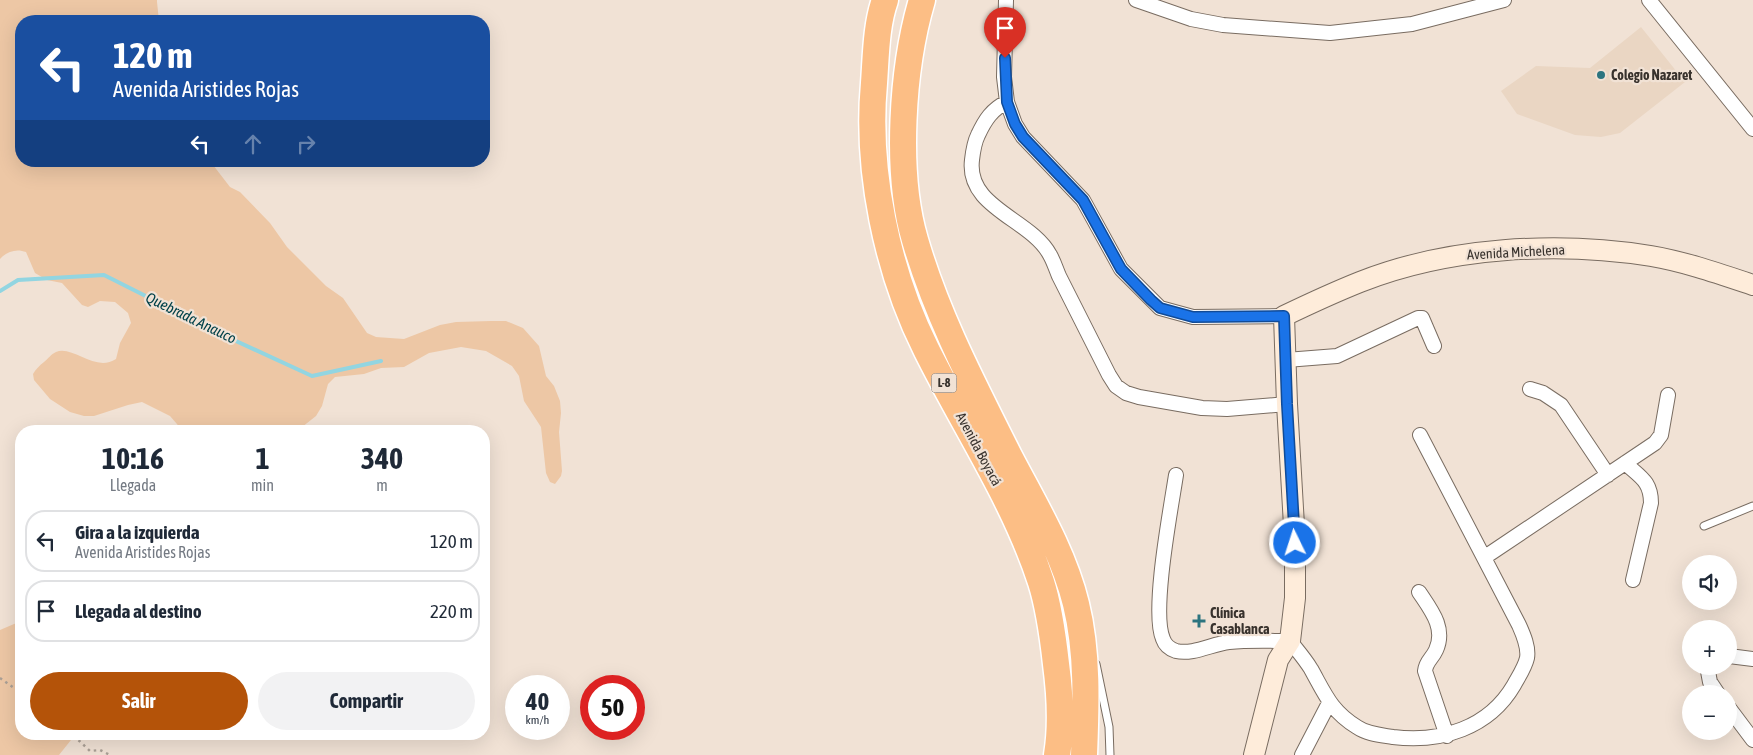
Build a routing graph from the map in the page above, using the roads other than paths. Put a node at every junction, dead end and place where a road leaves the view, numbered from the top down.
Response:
1 (885, 0) edge
2 (922, 0) edge
3 (1006, 0) edge
4 (1136, 0) edge
5 (1504, 0) edge
6 (1649, 0) edge
7 (1007, 102) junction
8 (1753, 129) edge
9 (1753, 286) edge
10 (1284, 316) junction
11 (1434, 346) dead end
12 (1286, 360) junction
13 (1530, 389) dead end
14 (1668, 395) dead end
15 (1287, 404) junction
16 (1420, 435) dead end
17 (1625, 463) junction
18 (1176, 475) dead end
19 (1608, 475) junction
20 (1753, 506) edge
21 (1704, 526) dead end
22 (1485, 557) junction
23 (1633, 580) dead end
24 (1419, 592) dead end
25 (1076, 606) junction
26 (1290, 641) junction
27 (1737, 657) edge
28 (1753, 659) edge
29 (1329, 703) junction
30 (1737, 719) edge
31 (1447, 736) junction
32 (1753, 740) edge
33 (1057, 755) edge
34 (1084, 755) edge
35 (1110, 755) edge
36 (1254, 755) edge
37 (1302, 755) edge

1 - 33 highway, Avenida Boyacá / L-8
2 - 25 highway, Avenida Boyacá / L-8
3 - 7 street
4 - 5 street
6 - 8 street
7 - 10 street
7 - 15 street
9 - 10 main road, Avenida Michelena
10 - 12 main road
11 - 12 street
12 - 15 main road
13 - 19 street
14 - 17 street
15 - 26 main road
16 - 22 street
17 - 19 street
17 - 23 street
18 - 26 street
19 - 22 street
20 - 21 lane
22 - 31 street
24 - 31 street
25 - 34 highway, Avenida Boyacá / L-8
25 - 35 lane
26 - 29 street
26 - 36 main road
27 - 28 street
29 - 31 street
29 - 37 street
30 - 32 street

